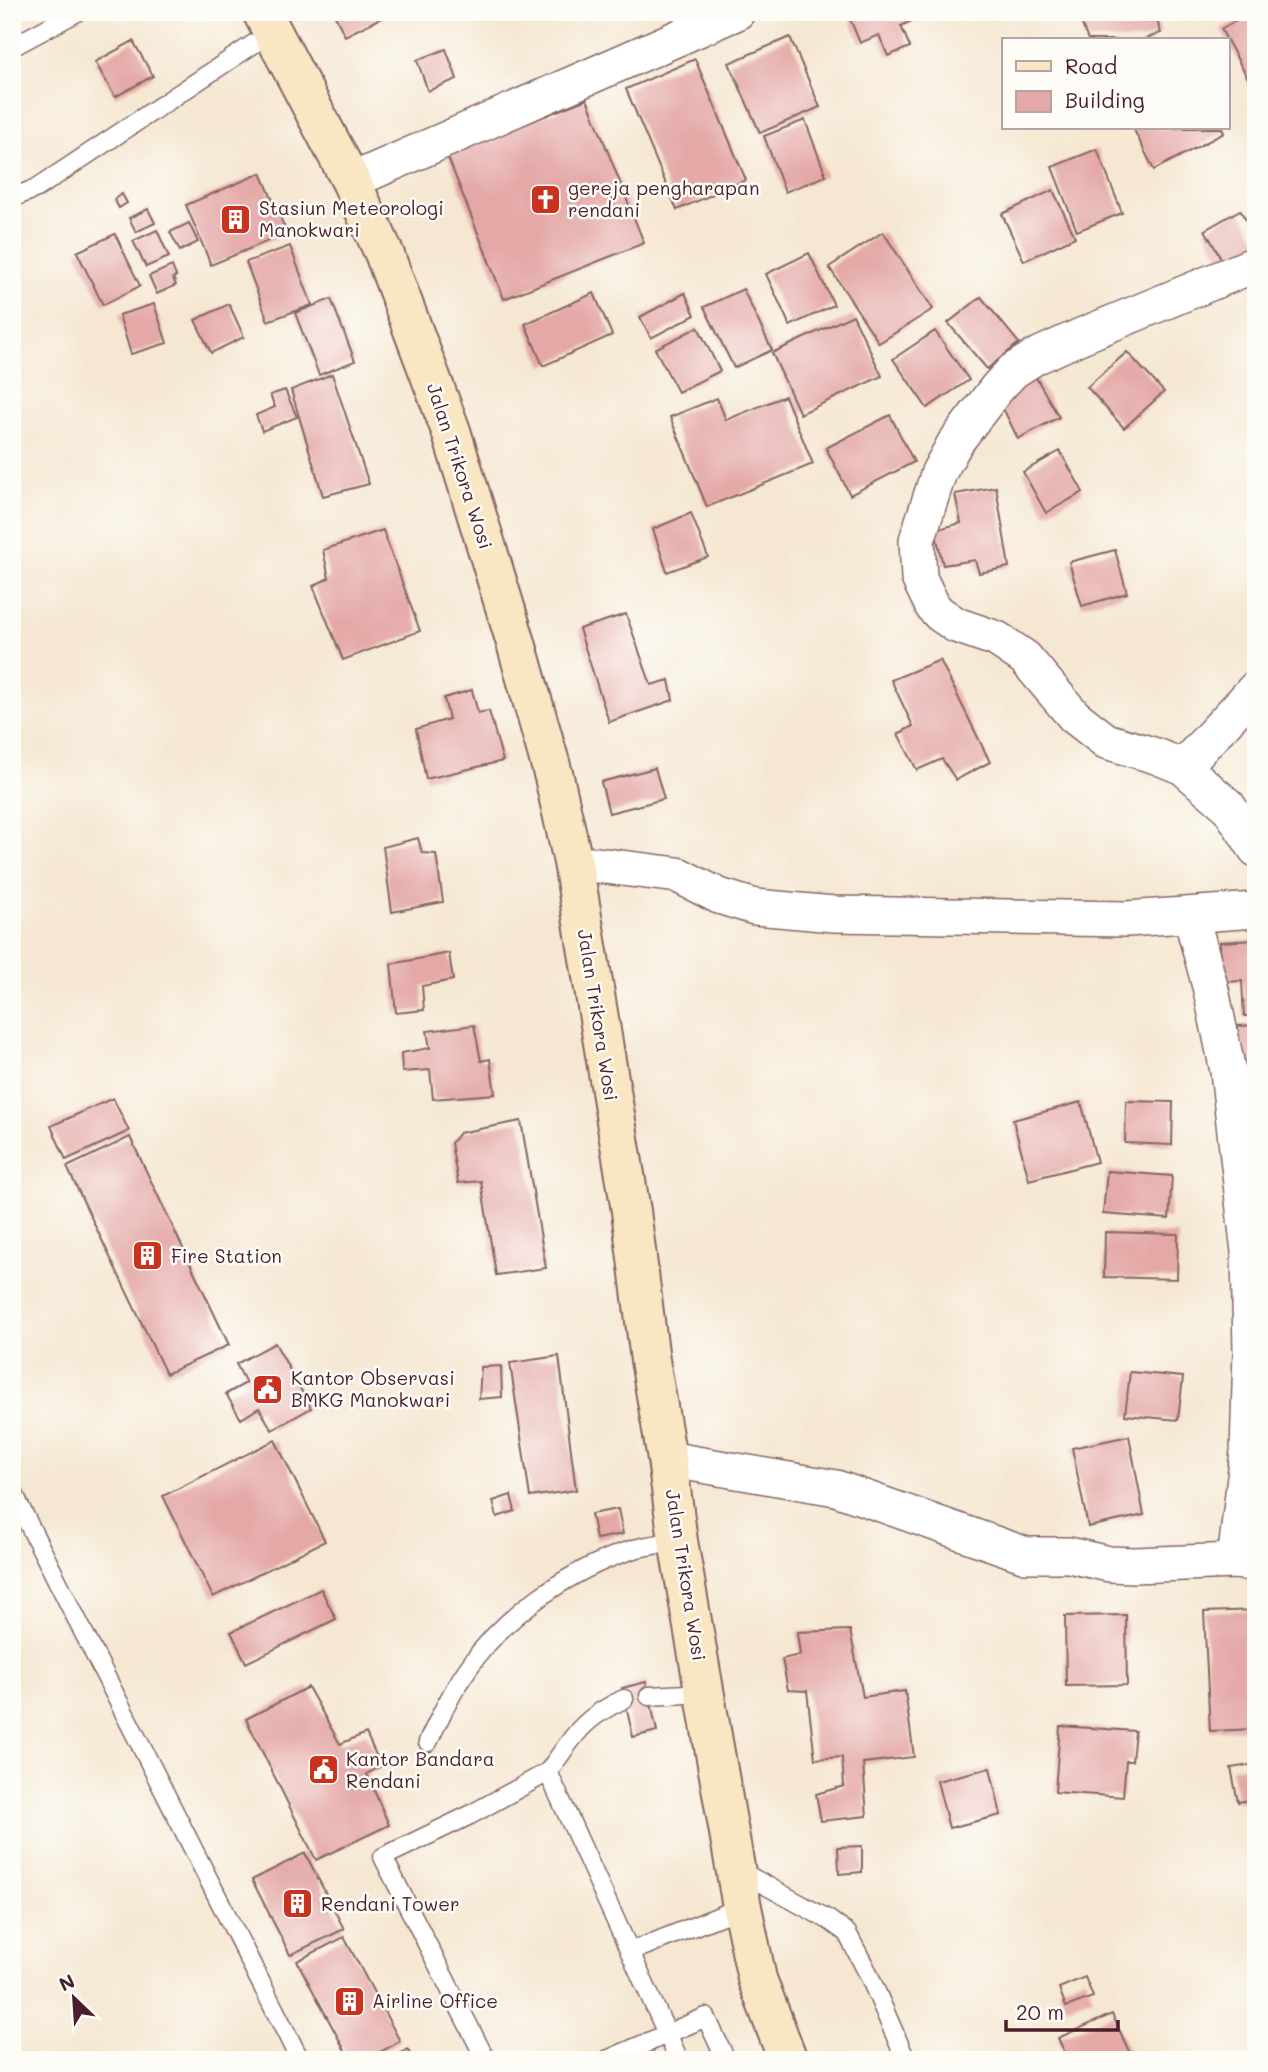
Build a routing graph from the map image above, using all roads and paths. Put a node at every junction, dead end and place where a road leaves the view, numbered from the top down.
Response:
1 (77, 12) edge
2 (737, 12) edge
3 (267, 22) edge
4 (12, 47) edge
5 (351, 181) junction
6 (12, 198) edge
7 (1256, 264) edge
8 (1256, 688) edge
9 (1183, 767) junction
10 (1256, 849) edge
11 (573, 862) junction
12 (1256, 910) edge
13 (1191, 916) junction
14 (667, 1460) junction
15 (12, 1488) edge
16 (678, 1541) junction
17 (1246, 1562) edge
18 (705, 1693) junction
19 (649, 1696) dead end
20 (624, 1699) dead end
21 (428, 1742) dead end
22 (548, 1772) junction
23 (736, 1869) junction
24 (742, 1907) junction
25 (630, 1952) junction
26 (666, 2034) junction
27 (300, 2060) edge
28 (486, 2060) edge
29 (607, 2060) edge
30 (679, 2060) edge
31 (726, 2060) edge
32 (788, 2060) edge
33 (906, 2060) edge

1 - 4 lane
2 - 5 street
3 - 5 street, Jalan Trikora Wosi
3 - 6 lane
5 - 11 street, Jalan Trikora Wosi
7 - 9 street
8 - 9 street
9 - 10 street
11 - 13 street
11 - 14 street, Jalan Trikora Wosi
12 - 13 street
13 - 17 street
14 - 16 street, Jalan Trikora Wosi
14 - 17 street
15 - 27 lane
16 - 18 street, Jalan Trikora Wosi
16 - 21 lane
18 - 19 lane
18 - 23 street, Jalan Trikora Wosi
20 - 22 lane
22 - 25 lane
22 - 28 lane
23 - 24 street, Jalan Trikora Wosi
23 - 33 lane
24 - 25 lane
24 - 32 street, Jalan Trikora Wosi
25 - 26 lane
26 - 29 lane
26 - 30 lane
26 - 31 lane

